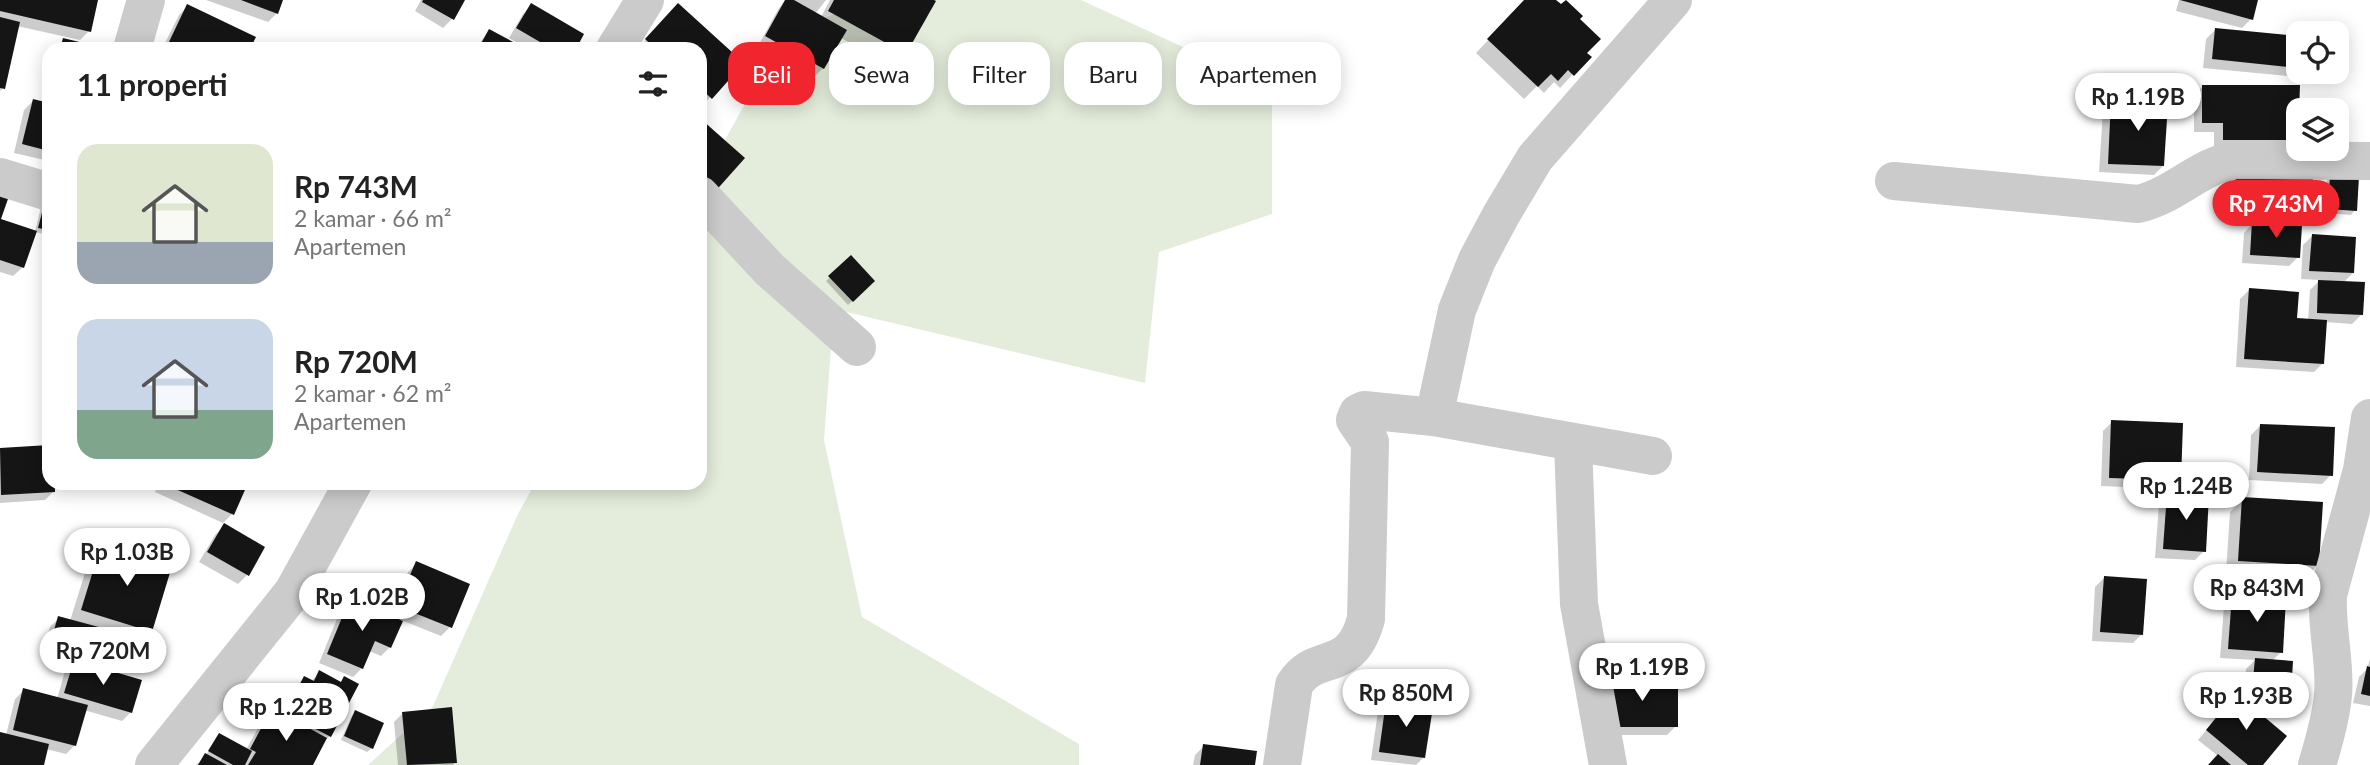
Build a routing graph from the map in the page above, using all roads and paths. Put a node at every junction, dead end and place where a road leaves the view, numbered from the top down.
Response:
1 (146, 0) edge
2 (645, 0) edge
3 (1673, 0) edge
4 (134, 42) edge
5 (619, 42) edge
6 (2370, 161) edge
7 (0, 177) edge
8 (1894, 181) dead end
9 (42, 190) edge
10 (707, 202) edge
11 (857, 347) dead end
12 (1434, 418) junction
13 (2370, 418) edge
14 (1573, 443) junction
15 (1653, 456) dead end
16 (349, 490) edge
17 (153, 765) edge
18 (1282, 765) edge
19 (1608, 765) edge
20 (2317, 765) edge

1 - 4 street
2 - 5 street
3 - 12 street
6 - 8 street
7 - 9 street
10 - 11 street
12 - 14 street
12 - 18 street
13 - 20 street
14 - 15 street
14 - 19 street
16 - 17 street

